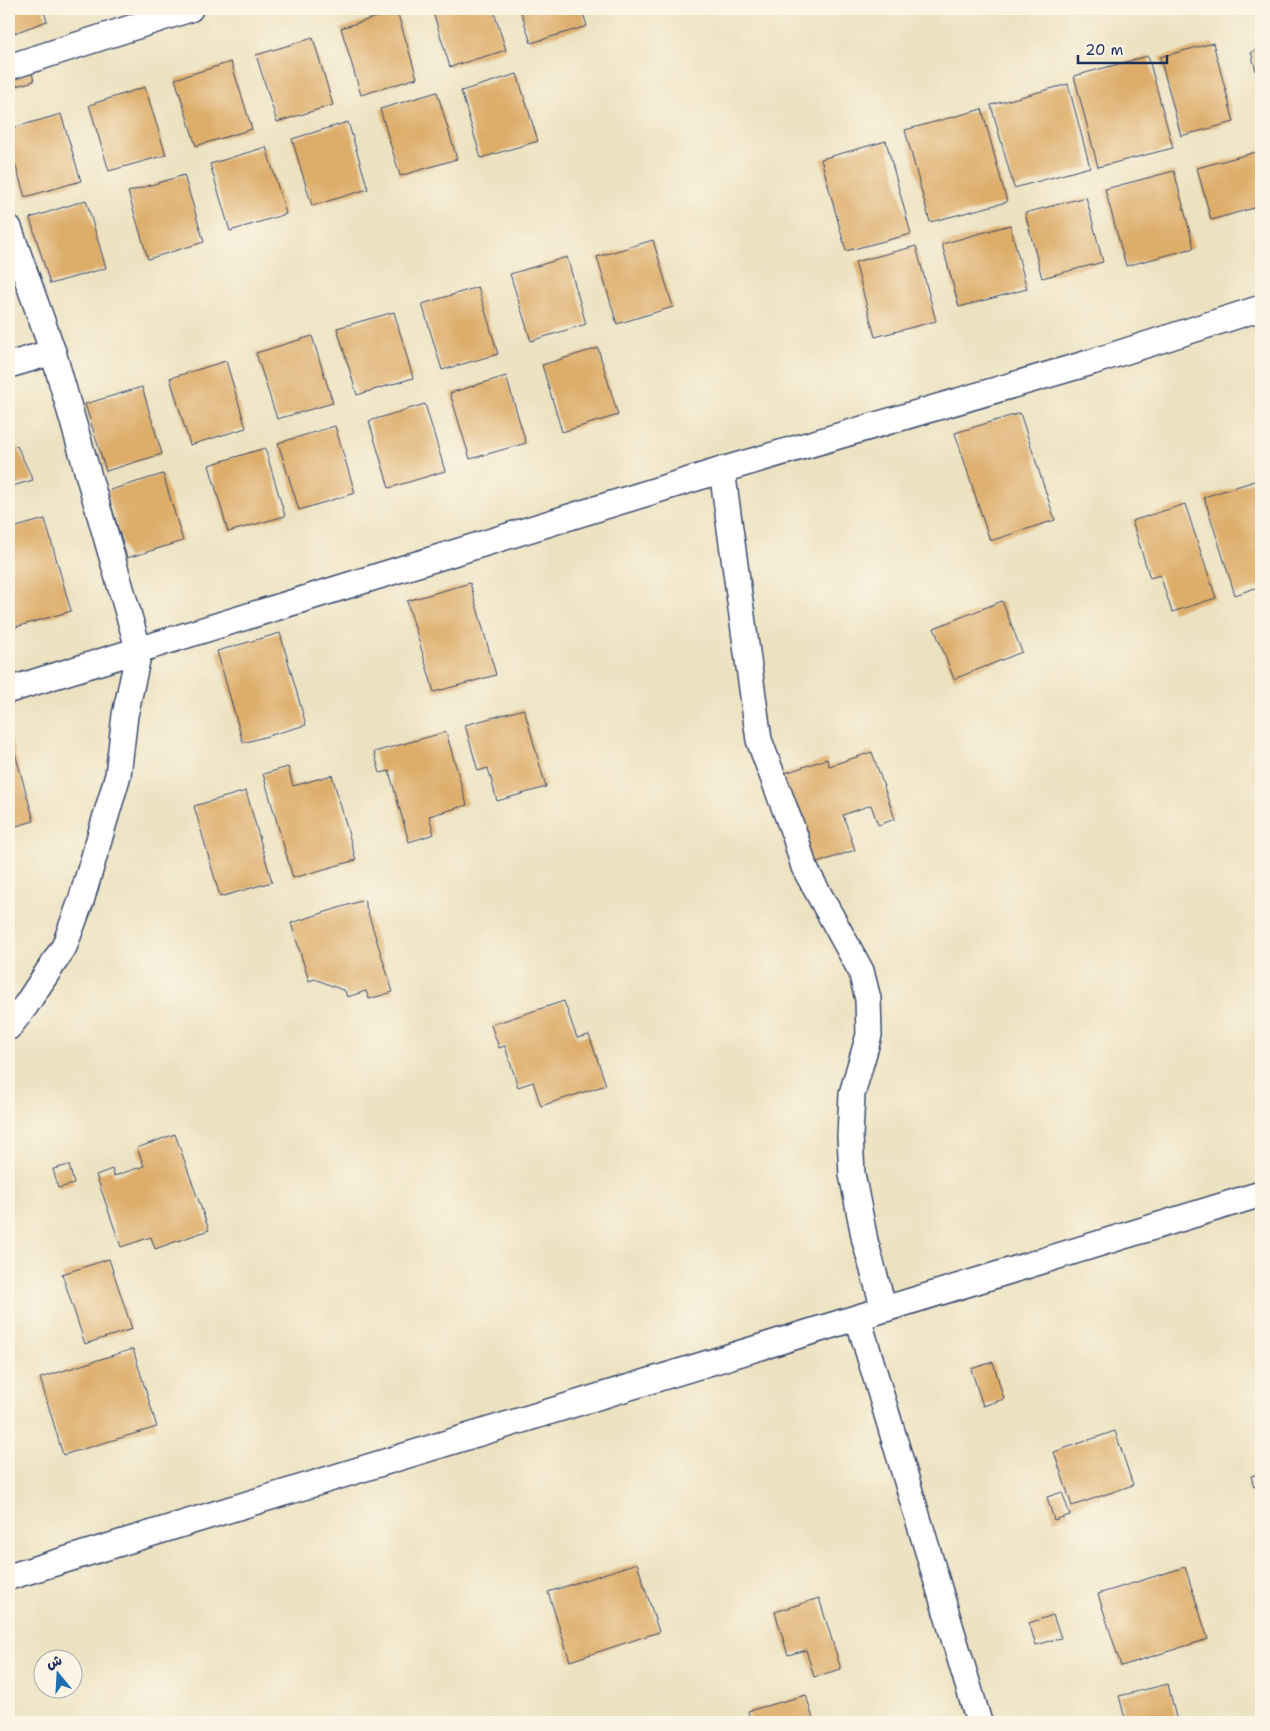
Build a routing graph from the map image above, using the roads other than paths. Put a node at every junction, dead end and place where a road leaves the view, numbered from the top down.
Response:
1 (190, 9) edge
2 (9, 67) edge
3 (9, 228) edge
4 (1261, 308) edge
5 (53, 352) junction
6 (9, 365) edge
7 (722, 470) junction
8 (139, 650) junction
9 (9, 690) edge
10 (9, 1027) edge
11 (1261, 1194) edge
12 (884, 1310) junction
13 (858, 1318) junction
14 (9, 1577) edge
15 (980, 1722) edge

1 - 2 street
3 - 5 street
4 - 7 street
5 - 6 street
5 - 8 street
7 - 8 street
7 - 12 street
8 - 9 street
8 - 10 street
11 - 12 street
12 - 13 street
13 - 14 street
13 - 15 street

